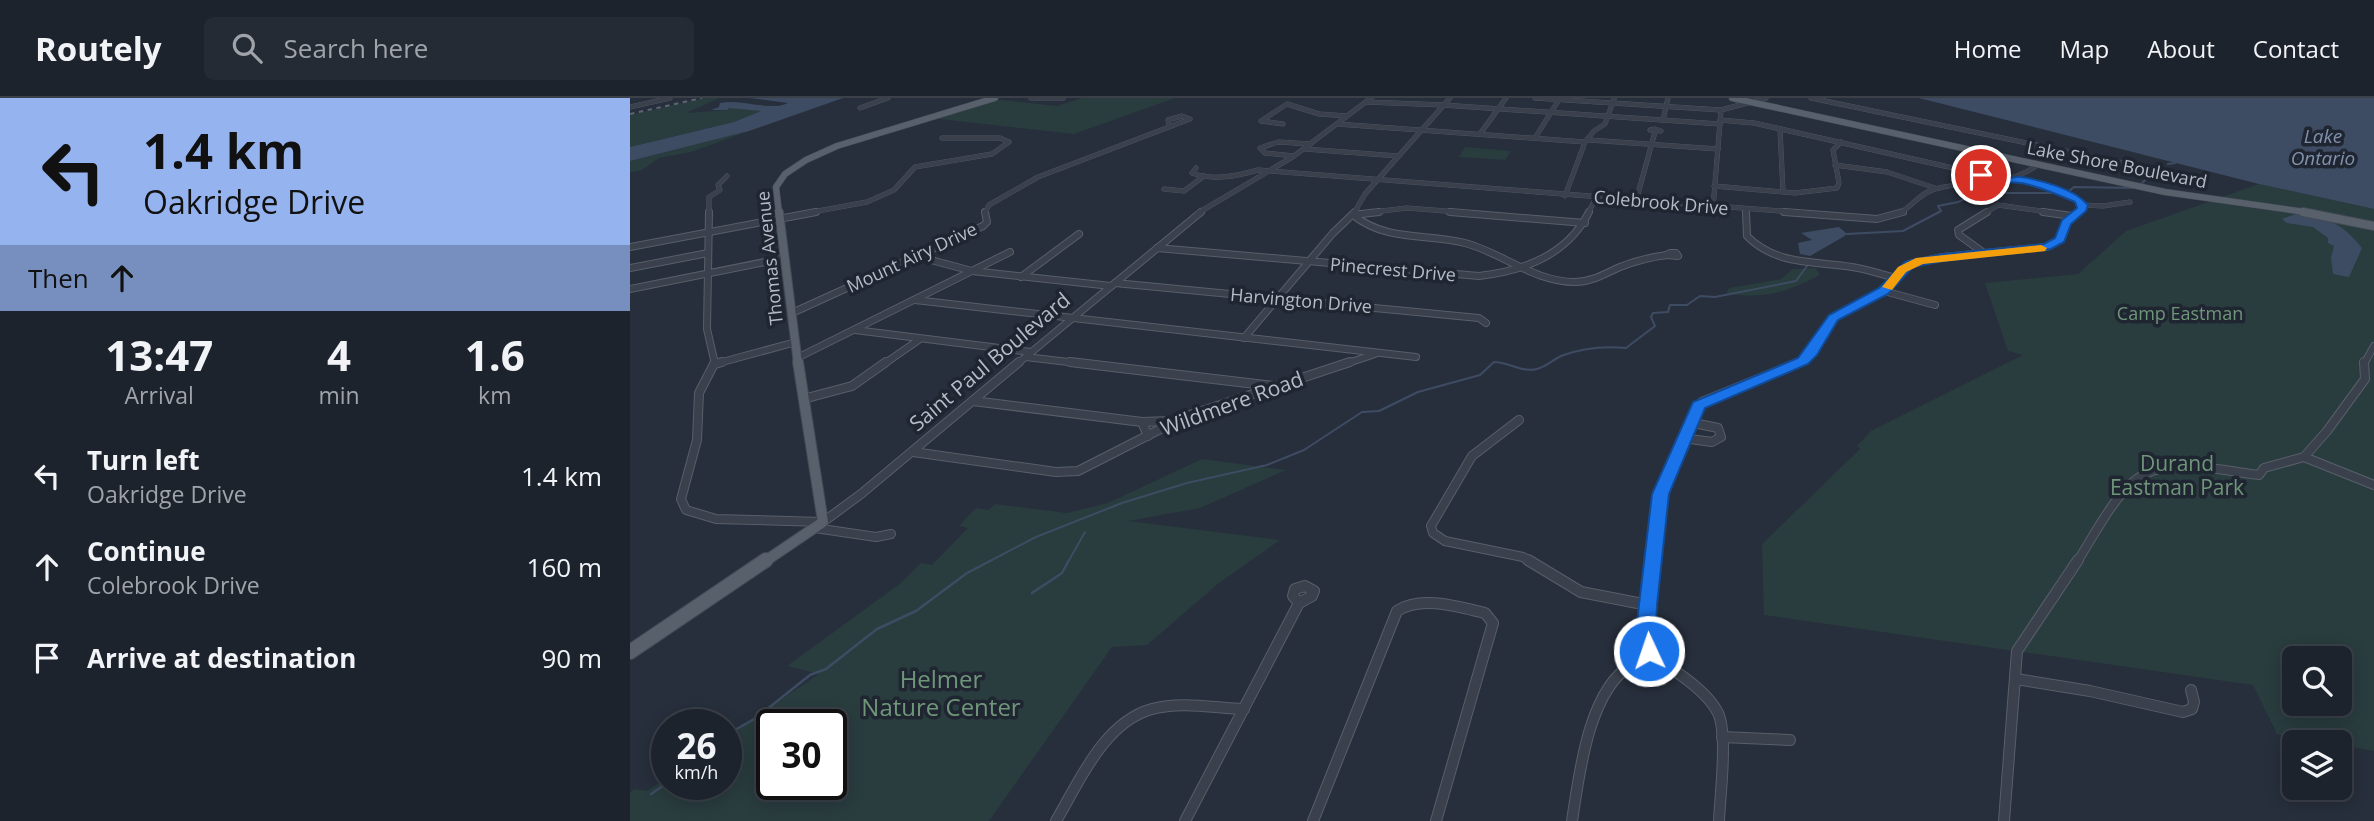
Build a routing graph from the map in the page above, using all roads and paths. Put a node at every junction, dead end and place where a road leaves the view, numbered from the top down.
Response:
1 (670, 98) edge
2 (887, 98) edge
3 (995, 98) edge
4 (1031, 98) edge
5 (1063, 98) edge
6 (1450, 98) edge
7 (1506, 98) edge
8 (1535, 98) edge
9 (1668, 98) edge
10 (1732, 98) edge
11 (1766, 98) edge
12 (1811, 98) edge
13 (1560, 99) edge
14 (1369, 100) edge
15 (1613, 100) edge
16 (1751, 102) junction
17 (1443, 105) junction
18 (1666, 106) junction
19 (630, 107) edge
20 (860, 108) dead end
21 (1498, 109) junction
22 (1721, 110) junction
23 (1552, 113) junction
24 (1347, 116) junction
25 (1607, 116) junction
26 (1663, 120) junction
27 (1720, 122) junction
28 (1283, 124) dead end
29 (1337, 124) junction
30 (1169, 128) dead end
31 (1780, 129) junction
32 (1421, 130) junction
33 (1655, 132) dead end
34 (1480, 134) junction
35 (942, 138) dead end
36 (1535, 138) junction
37 (1587, 141) junction
38 (1842, 142) junction
39 (1652, 144) junction
40 (1308, 146) junction
41 (1718, 149) junction
42 (1294, 156) junction
43 (1398, 156) junction
44 (2123, 163) dead end
45 (2039, 164) junction
46 (1835, 165) junction
47 (1196, 168) dead end
48 (1267, 172) junction
49 (727, 176) dead end
50 (1205, 176) junction
51 (2019, 180) junction
52 (1377, 181) junction
53 (1994, 183) junction
54 (1714, 186) junction
55 (1935, 188) junction
56 (1164, 189) dead end
57 (1783, 191) junction
58 (1566, 195) junction
59 (1596, 198) junction
60 (1636, 201) junction
61 (2130, 202) dead end
62 (2083, 205) junction
63 (1713, 208) junction
64 (1746, 210) junction
65 (1353, 215) junction
66 (2072, 216) junction
67 (780, 219) junction
68 (1585, 223) junction
69 (2374, 226) edge
70 (708, 232) junction
71 (1079, 234) dead end
72 (630, 247) edge
73 (1157, 248) junction
74 (1010, 252) dead end
75 (708, 253) junction
76 (1984, 253) junction
77 (1667, 256) dead end
78 (916, 257) junction
79 (785, 258) junction
80 (1308, 262) junction
81 (630, 268) edge
82 (1521, 270) junction
83 (972, 271) junction
84 (708, 274) junction
85 (1021, 277) junction
86 (1895, 278) junction
87 (1113, 284) junction
88 (630, 289) edge
89 (1884, 291) junction
90 (1279, 297) junction
91 (915, 300) junction
92 (1935, 304) dead end
93 (792, 313) junction
94 (1072, 319) junction
95 (1486, 323) dead end
96 (855, 330) junction
97 (1244, 338) junction
98 (920, 339) junction
99 (796, 342) junction
100 (2374, 346) edge
101 (1352, 350) junction
102 (1378, 352) junction
103 (1029, 355) junction
104 (1416, 357) dead end
105 (797, 358) junction
106 (1351, 362) junction
107 (715, 363) junction
108 (1246, 383) junction
109 (1275, 387) junction
110 (1244, 397) junction
111 (803, 399) junction
112 (973, 401) junction
113 (1178, 420) junction
114 (1519, 420) dead end
115 (1142, 422) junction
116 (1689, 422) junction
117 (1148, 436) junction
118 (1683, 438) junction
119 (912, 452) junction
120 (2304, 457) junction
121 (2374, 485) edge
122 (819, 525) junction
123 (891, 534) dead end
124 (1299, 603) dead end
125 (1648, 605) junction
126 (630, 652) edge
127 (1652, 658) junction
128 (2016, 679) junction
129 (2191, 690) dead end
130 (1244, 709) junction
131 (1722, 737) junction
132 (1790, 740) dead end
133 (1056, 821) edge
134 (1185, 821) edge
135 (1313, 821) edge
136 (1437, 821) edge
137 (1572, 821) edge
138 (1719, 821) edge
139 (2004, 821) edge

1 - 19 street
2 - 20 street
3 - 67 main road, Thomas Avenue
4 - 5 street
6 - 17 street
7 - 21 street
8 - 13 street
9 - 18 street
10 - 16 main road, Lake Shore Boulevard
11 - 16 street
12 - 44 street
13 - 15 street
13 - 23 street
14 - 17 street
14 - 24 street, Saint Paul Boulevard
15 - 18 street
15 - 25 street
16 - 22 street
16 - 45 main road, Lake Shore Boulevard
17 - 21 street
17 - 32 street
18 - 22 street
18 - 26 street
21 - 23 street
21 - 34 street
22 - 27 street
23 - 25 street
23 - 36 street
24 - 28 street
24 - 29 street, Saint Paul Boulevard
25 - 26 street
25 - 37 street
26 - 27 street
27 - 31 street
27 - 41 street
29 - 32 street
29 - 40 street, Saint Paul Boulevard
30 - 78 street, Mount Airy Drive
31 - 38 street
31 - 57 street
32 - 34 street
32 - 43 street
33 - 39 street
34 - 36 street
35 - 67 street
36 - 37 street
37 - 39 street
37 - 58 street
38 - 46 street
38 - 53 street
39 - 41 street
39 - 60 street
40 - 42 street, Saint Paul Boulevard
40 - 42 street
40 - 43 street
41 - 54 street
42 - 48 street, Saint Paul Boulevard
43 - 52 street
45 - 51 street
45 - 69 main road, Lake Shore Boulevard
46 - 55 street
46 - 57 street
47 - 50 street
48 - 50 street
48 - 52 street, Colebrook Drive
48 - 73 street, Saint Paul Boulevard
49 - 70 street
50 - 56 street
51 - 53 street
51 - 62 street
52 - 58 street, Colebrook Drive
52 - 65 street
53 - 55 street
54 - 57 street
54 - 63 street
55 - 64 street, Colebrook Drive
58 - 59 street, Colebrook Drive
59 - 60 street, Colebrook Drive
59 - 68 street, Pinecrest Drive
60 - 63 street, Colebrook Drive
61 - 62 street
62 - 66 street
63 - 64 street, Colebrook Drive
64 - 86 street
65 - 68 street
65 - 80 street
65 - 82 street
66 - 76 street
66 - 76 street
67 - 70 street
67 - 79 main road, Thomas Avenue
68 - 82 street, Pinecrest Drive
70 - 72 street
70 - 75 street
71 - 85 street
73 - 80 street, Pinecrest Drive
73 - 87 street, Saint Paul Boulevard
74 - 83 street
75 - 81 street
75 - 84 street
76 - 86 street
77 - 82 street
78 - 83 street, Harvington Drive
78 - 93 street, Mount Airy Drive
79 - 84 street
79 - 93 main road, Thomas Avenue
80 - 82 street, Pinecrest Drive
80 - 90 street
83 - 85 street, Harvington Drive
83 - 91 street
84 - 88 street
84 - 107 street
85 - 87 street, Harvington Drive
86 - 89 street
87 - 90 street, Harvington Drive
87 - 94 street, Saint Paul Boulevard
89 - 92 street
89 - 116 street
90 - 95 street, Harvington Drive
90 - 97 street
91 - 94 street
91 - 96 street
93 - 99 main road, Thomas Avenue
94 - 97 street
94 - 103 street, Saint Paul Boulevard
96 - 98 street
96 - 105 street
97 - 101 street
98 - 103 street
98 - 111 street
99 - 105 main road, Thomas Avenue
99 - 107 street
100 - 120 street
101 - 102 street
101 - 106 street
102 - 104 street
102 - 106 street, Wildmere Road
103 - 108 street
103 - 112 street, Saint Paul Boulevard
105 - 111 main road, Thomas Avenue
106 - 109 street, Wildmere Road
107 - 122 street
108 - 109 street
108 - 110 street
109 - 110 street, Wildmere Road
110 - 113 street, Wildmere Road
111 - 122 main road, Thomas Avenue
112 - 115 street
112 - 119 street, Saint Paul Boulevard
113 - 115 street
113 - 117 street, Wildmere Road
114 - 125 street
115 - 117 street
116 - 118 street
116 - 118 street
117 - 119 street, Wildmere Road
118 - 125 street
119 - 122 street, Saint Paul Boulevard
120 - 121 street
120 - 128 street
122 - 123 street
122 - 126 main road, Saint Paul Boulevard
124 - 130 street
125 - 127 street
127 - 131 street
127 - 137 street
128 - 129 street
128 - 139 street
130 - 133 street
130 - 134 street
131 - 132 street
131 - 138 street
135 - 136 street

